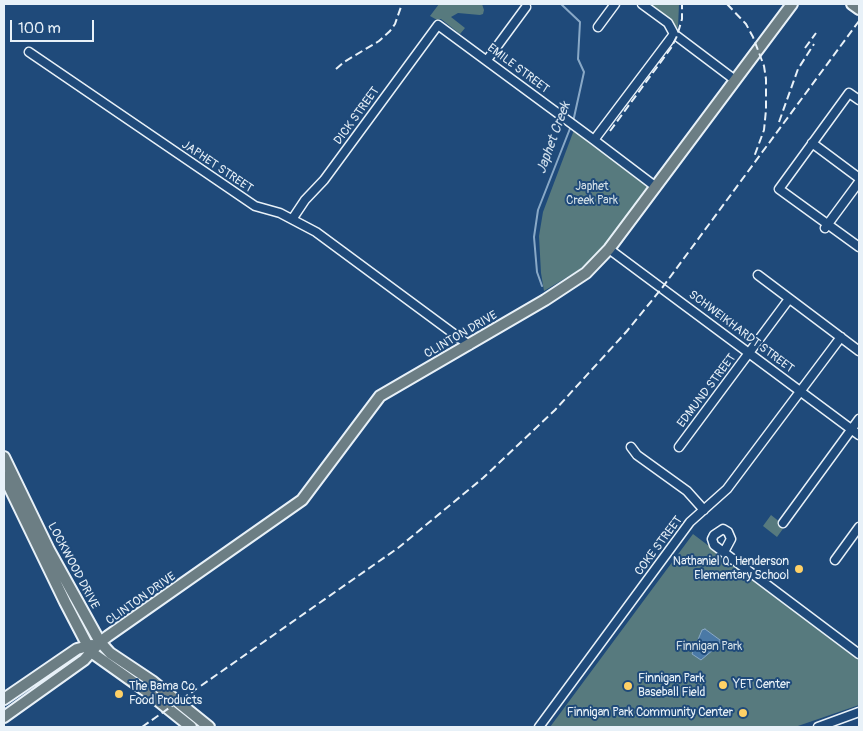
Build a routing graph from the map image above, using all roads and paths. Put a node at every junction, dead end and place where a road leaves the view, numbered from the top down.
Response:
1 (615, 4) edge
2 (642, 4) edge
3 (792, 4) edge
4 (526, 7) dead end
5 (438, 25) joint
6 (598, 27) dead end
7 (674, 34) junction
8 (29, 52) dead end
9 (487, 60) junction
10 (735, 80) junction
11 (859, 100) edge
12 (592, 138) junction
13 (812, 143) junction
14 (859, 180) edge
15 (656, 187) junction
16 (292, 218) junction
17 (826, 226) junction
18 (859, 247) edge
19 (609, 249) junction
20 (758, 275) dead end
21 (789, 299) junction
22 (841, 337) junction
23 (469, 345) junction
24 (859, 351) edge
25 (750, 352) junction
26 (801, 391) junction
27 (859, 419) edge
28 (852, 429) junction
29 (859, 435) edge
30 (631, 447) dead end
31 (679, 448) dead end
32 (4, 456) edge
33 (4, 476) edge
34 (25, 510) junction
35 (704, 510) junction
36 (783, 523) dead end
37 (859, 527) edge
38 (724, 552) dead end
39 (835, 560) dead end
40 (55, 571) junction
41 (100, 642) junction
42 (89, 649) junction
43 (859, 654) edge
44 (4, 700) edge
45 (859, 712) edge
46 (4, 717) edge
47 (191, 727) edge
48 (209, 727) edge
49 (539, 727) edge
50 (818, 727) edge

1 - 6 street
2 - 7 street
3 - 10 main road, CLINTON DRIVE
4 - 9 street
5 - 9 street, EMILE STREET
5 - 16 street, DICK STREET
7 - 10 street
7 - 12 street
8 - 16 street, JAPHET STREET
9 - 12 street, EMILE STREET
10 - 15 main road, CLINTON DRIVE
11 - 13 street
12 - 15 street, EMILE STREET
13 - 14 street
13 - 17 street
14 - 17 street
15 - 19 main road, CLINTON DRIVE
16 - 23 street, JAPHET STREET
17 - 18 street
19 - 23 main road, CLINTON DRIVE
19 - 25 street, SCHWEIKHARDT STREET
20 - 21 street
21 - 22 street
21 - 25 street, EDMUND STREET
22 - 24 street
22 - 26 street, COKE STREET
23 - 41 main road, CLINTON DRIVE
25 - 26 street, SCHWEIKHARDT STREET
25 - 31 street, EDMUND STREET
26 - 28 street, SCHWEIKHARDT STREET
26 - 35 street, COKE STREET
27 - 28 street
28 - 29 street, SCHWEIKHARDT STREET
28 - 36 street
30 - 35 street
32 - 34 main road, LOCKWOOD DRIVE
33 - 34 main road, LOCKWOOD DRIVE
34 - 40 main road, LOCKWOOD DRIVE
35 - 49 street, COKE STREET
37 - 39 street
38 - 43 street
40 - 41 main road, LOCKWOOD DRIVE
40 - 42 main road, LOCKWOOD DRIVE
41 - 42 main road, CLINTON DRIVE
41 - 48 main road, LOCKWOOD DRIVE
42 - 44 main road, CLINTON DRIVE
42 - 46 main road, CLINTON DRIVE
42 - 47 main road, LOCKWOOD DRIVE
45 - 50 street

